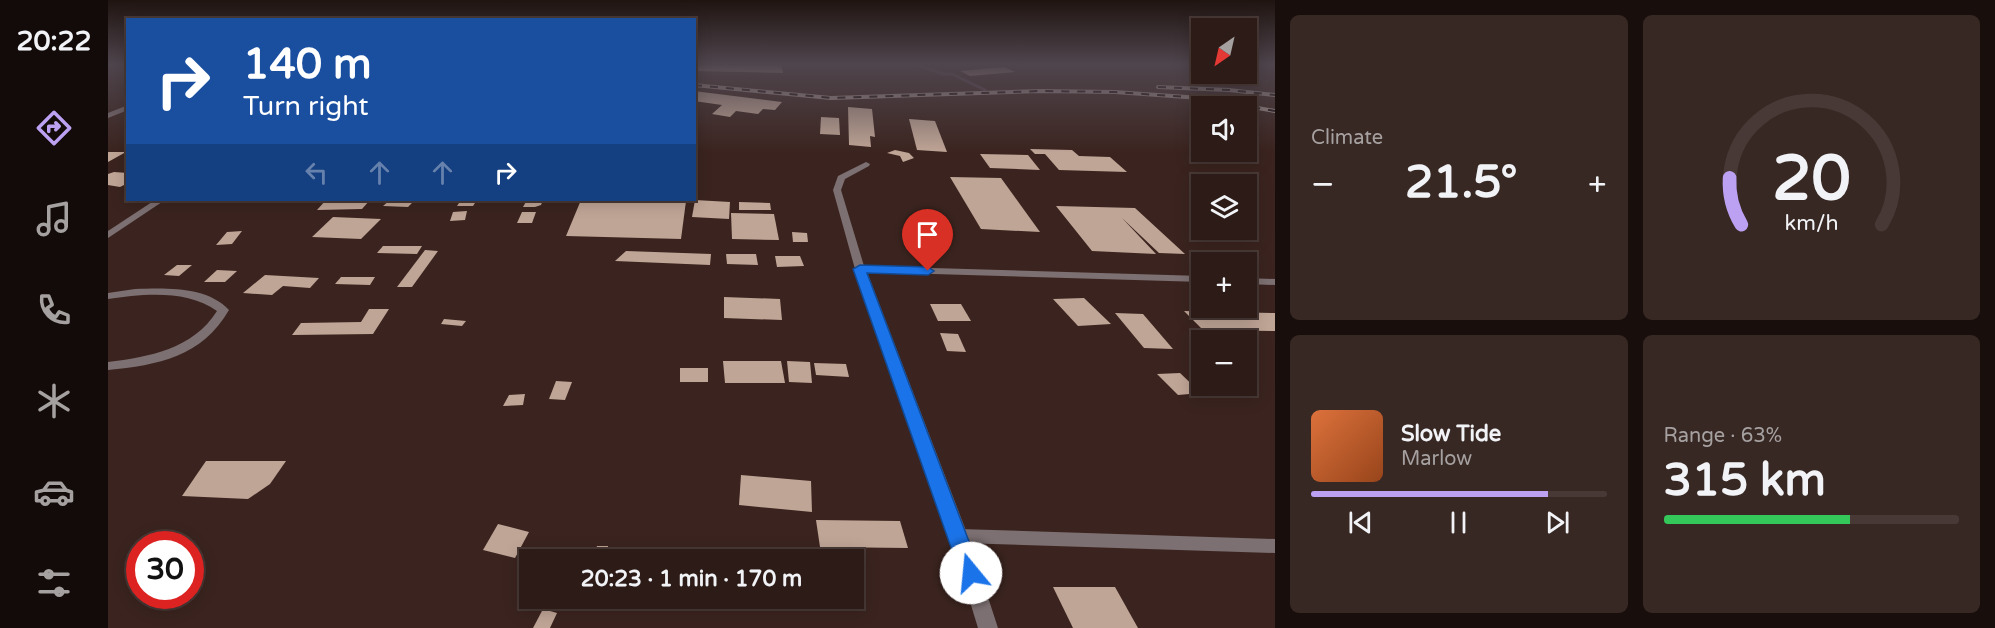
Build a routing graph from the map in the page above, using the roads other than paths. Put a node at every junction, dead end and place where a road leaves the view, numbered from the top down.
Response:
1 (126, 108) edge
2 (108, 116) edge
3 (866, 164) dead end
4 (159, 201) edge
5 (108, 235) edge
6 (860, 269) junction
7 (1191, 279) edge
8 (1257, 281) edge
9 (1275, 282) edge
10 (108, 296) edge
11 (108, 366) edge
12 (959, 536) junction
13 (1275, 546) edge
14 (988, 628) edge

1 - 2 street
3 - 6 street
4 - 5 street
6 - 7 street
6 - 12 street
8 - 9 street
10 - 11 street
12 - 13 lane
12 - 14 street

